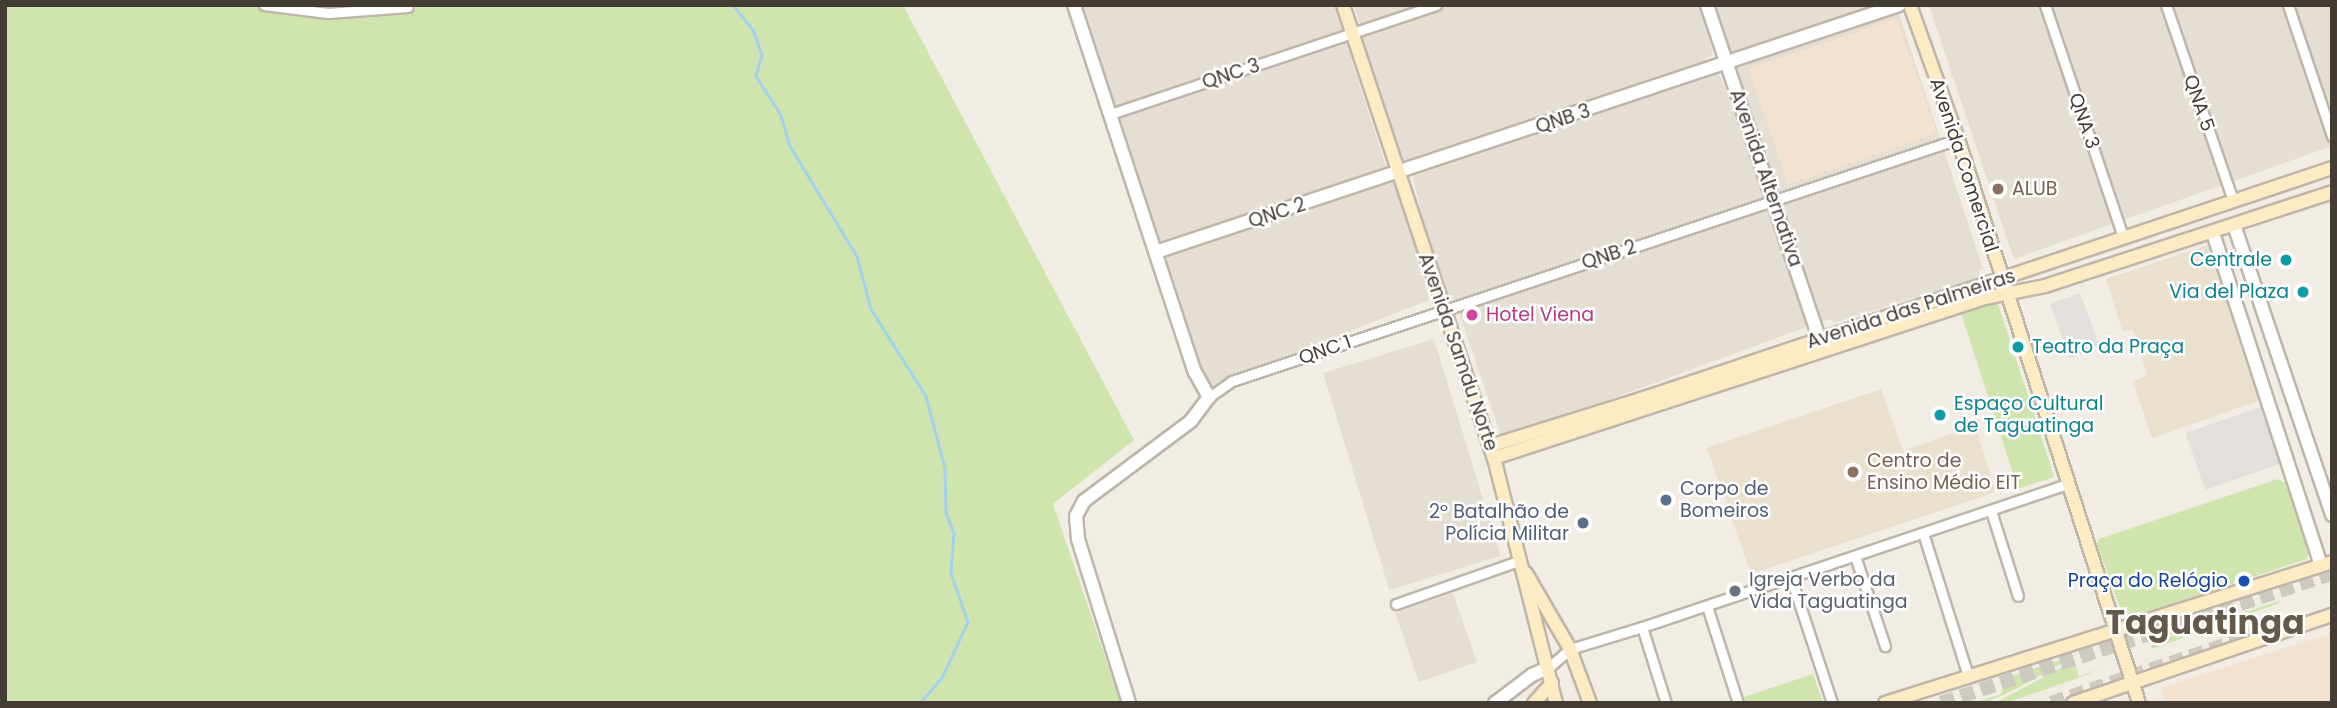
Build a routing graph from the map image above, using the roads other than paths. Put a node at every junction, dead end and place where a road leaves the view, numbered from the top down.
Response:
1 (264, 5) edge
2 (1074, 5) edge
3 (1343, 5) edge
4 (1436, 5) edge
5 (1707, 5) edge
6 (1899, 5) edge
7 (1910, 5) edge
8 (2045, 5) edge
9 (2166, 5) edge
10 (2288, 5) edge
11 (408, 7) edge
12 (1352, 33) junction
13 (1728, 64) junction
14 (1110, 114) junction
15 (2332, 136) edge
16 (1958, 139) junction
17 (2332, 168) edge
18 (1398, 173) junction
19 (2306, 177) junction
20 (2332, 192) edge
21 (2316, 198) junction
22 (1775, 200) junction
23 (2233, 201) junction
24 (2234, 225) junction
25 (2213, 233) junction
26 (2123, 237) junction
27 (2093, 248) junction
28 (1156, 253) junction
29 (2101, 268) junction
30 (2000, 279) junction
31 (2006, 295) junction
32 (1444, 310) junction
33 (1819, 339) junction
34 (2273, 340) junction
35 (2250, 346) junction
36 (1824, 352) junction
37 (2281, 364) junction
38 (2258, 371) junction
39 (1209, 397) junction
40 (1643, 405) junction
41 (1492, 452) junction
42 (2314, 463) junction
43 (2291, 471) junction
44 (2067, 484) junction
45 (1991, 510) junction
46 (2332, 515) edge
47 (1923, 533) junction
48 (1855, 556) junction
49 (1518, 561) junction
50 (2326, 564) edge
51 (1791, 578) junction
52 (2018, 596) dead end
53 (1396, 604) dead end
54 (1707, 606) junction
55 (2332, 615) edge
56 (1642, 627) junction
57 (2116, 633) junction
58 (1885, 646) dead end
59 (1570, 649) junction
60 (1548, 668) junction
61 (1968, 676) junction
62 (2132, 680) junction
63 (1552, 682) junction
64 (1129, 703) edge
65 (1495, 703) edge
66 (1534, 703) edge
67 (1556, 703) edge
68 (1590, 703) edge
69 (1666, 703) edge
70 (1738, 703) edge
71 (1832, 703) edge
72 (1885, 703) edge
73 (2073, 703) edge
74 (2139, 703) edge

1 - 11 street
2 - 14 street
3 - 12 main road, Avenida Samdu Norte
4 - 12 street, QNC 3
5 - 13 street, Avenida Alternativa
6 - 13 street, QNB 3
7 - 16 main road, Avenida Comercial
8 - 26 street, QNA 3
9 - 23 street, QNA 5
10 - 15 street
12 - 14 street, QNC 3
12 - 18 main road, Avenida Samdu Norte
13 - 18 street, QNB 3
13 - 22 street, Avenida Alternativa
14 - 28 street
16 - 22 street, QNB 2
16 - 30 main road, Avenida Comercial
17 - 19 main road, Avenida das Palmeiras
18 - 28 street, QNC 2
18 - 32 main road, Avenida Samdu Norte
19 - 21 main road
19 - 23 main road, Avenida das Palmeiras
20 - 21 main road, Avenida das Palmeiras
21 - 24 main road, Avenida das Palmeiras
22 - 32 street, QNB 2
22 - 33 street, Avenida Alternativa
23 - 26 main road, Avenida das Palmeiras
24 - 25 main road, Avenida das Palmeiras
24 - 34 street
25 - 29 main road, Avenida das Palmeiras
25 - 35 street
26 - 27 main road, Avenida das Palmeiras
27 - 29 main road
27 - 30 main road, Avenida das Palmeiras
28 - 39 street
29 - 31 main road, Avenida das Palmeiras
30 - 31 main road, Avenida Comercial
30 - 33 main road, Avenida das Palmeiras
31 - 36 main road, Avenida das Palmeiras
31 - 44 main road, Avenida Comercial
32 - 39 street, QNC 1
32 - 41 main road, Avenida Samdu Norte
33 - 36 street, Avenida Alternativa
33 - 40 main road, Avenida das Palmeiras
34 - 35 street
34 - 37 street
35 - 38 street
36 - 40 main road, Avenida das Palmeiras
37 - 38 street
37 - 42 street
38 - 43 street
39 - 64 street
40 - 41 main road, Avenida das Palmeiras
41 - 49 main road, Avenida Samdu Norte
42 - 43 street
42 - 46 street
43 - 50 street
44 - 45 street
44 - 57 main road, Avenida Comercial
45 - 47 street
45 - 52 street
47 - 48 street
47 - 61 street
48 - 51 street
48 - 58 street
49 - 53 street
49 - 59 main road
49 - 60 main road, Avenida Samdu Norte
50 - 57 main road
51 - 54 street
51 - 71 street
54 - 56 street
54 - 70 street
55 - 62 main road
56 - 59 street
56 - 69 street
57 - 61 main road
57 - 62 main road
59 - 60 street
59 - 68 main road
60 - 63 main road, Avenida Samdu Norte
60 - 65 street
61 - 72 main road
62 - 73 main road
62 - 74 main road
63 - 66 main road
63 - 67 main road, Avenida Samdu Norte

